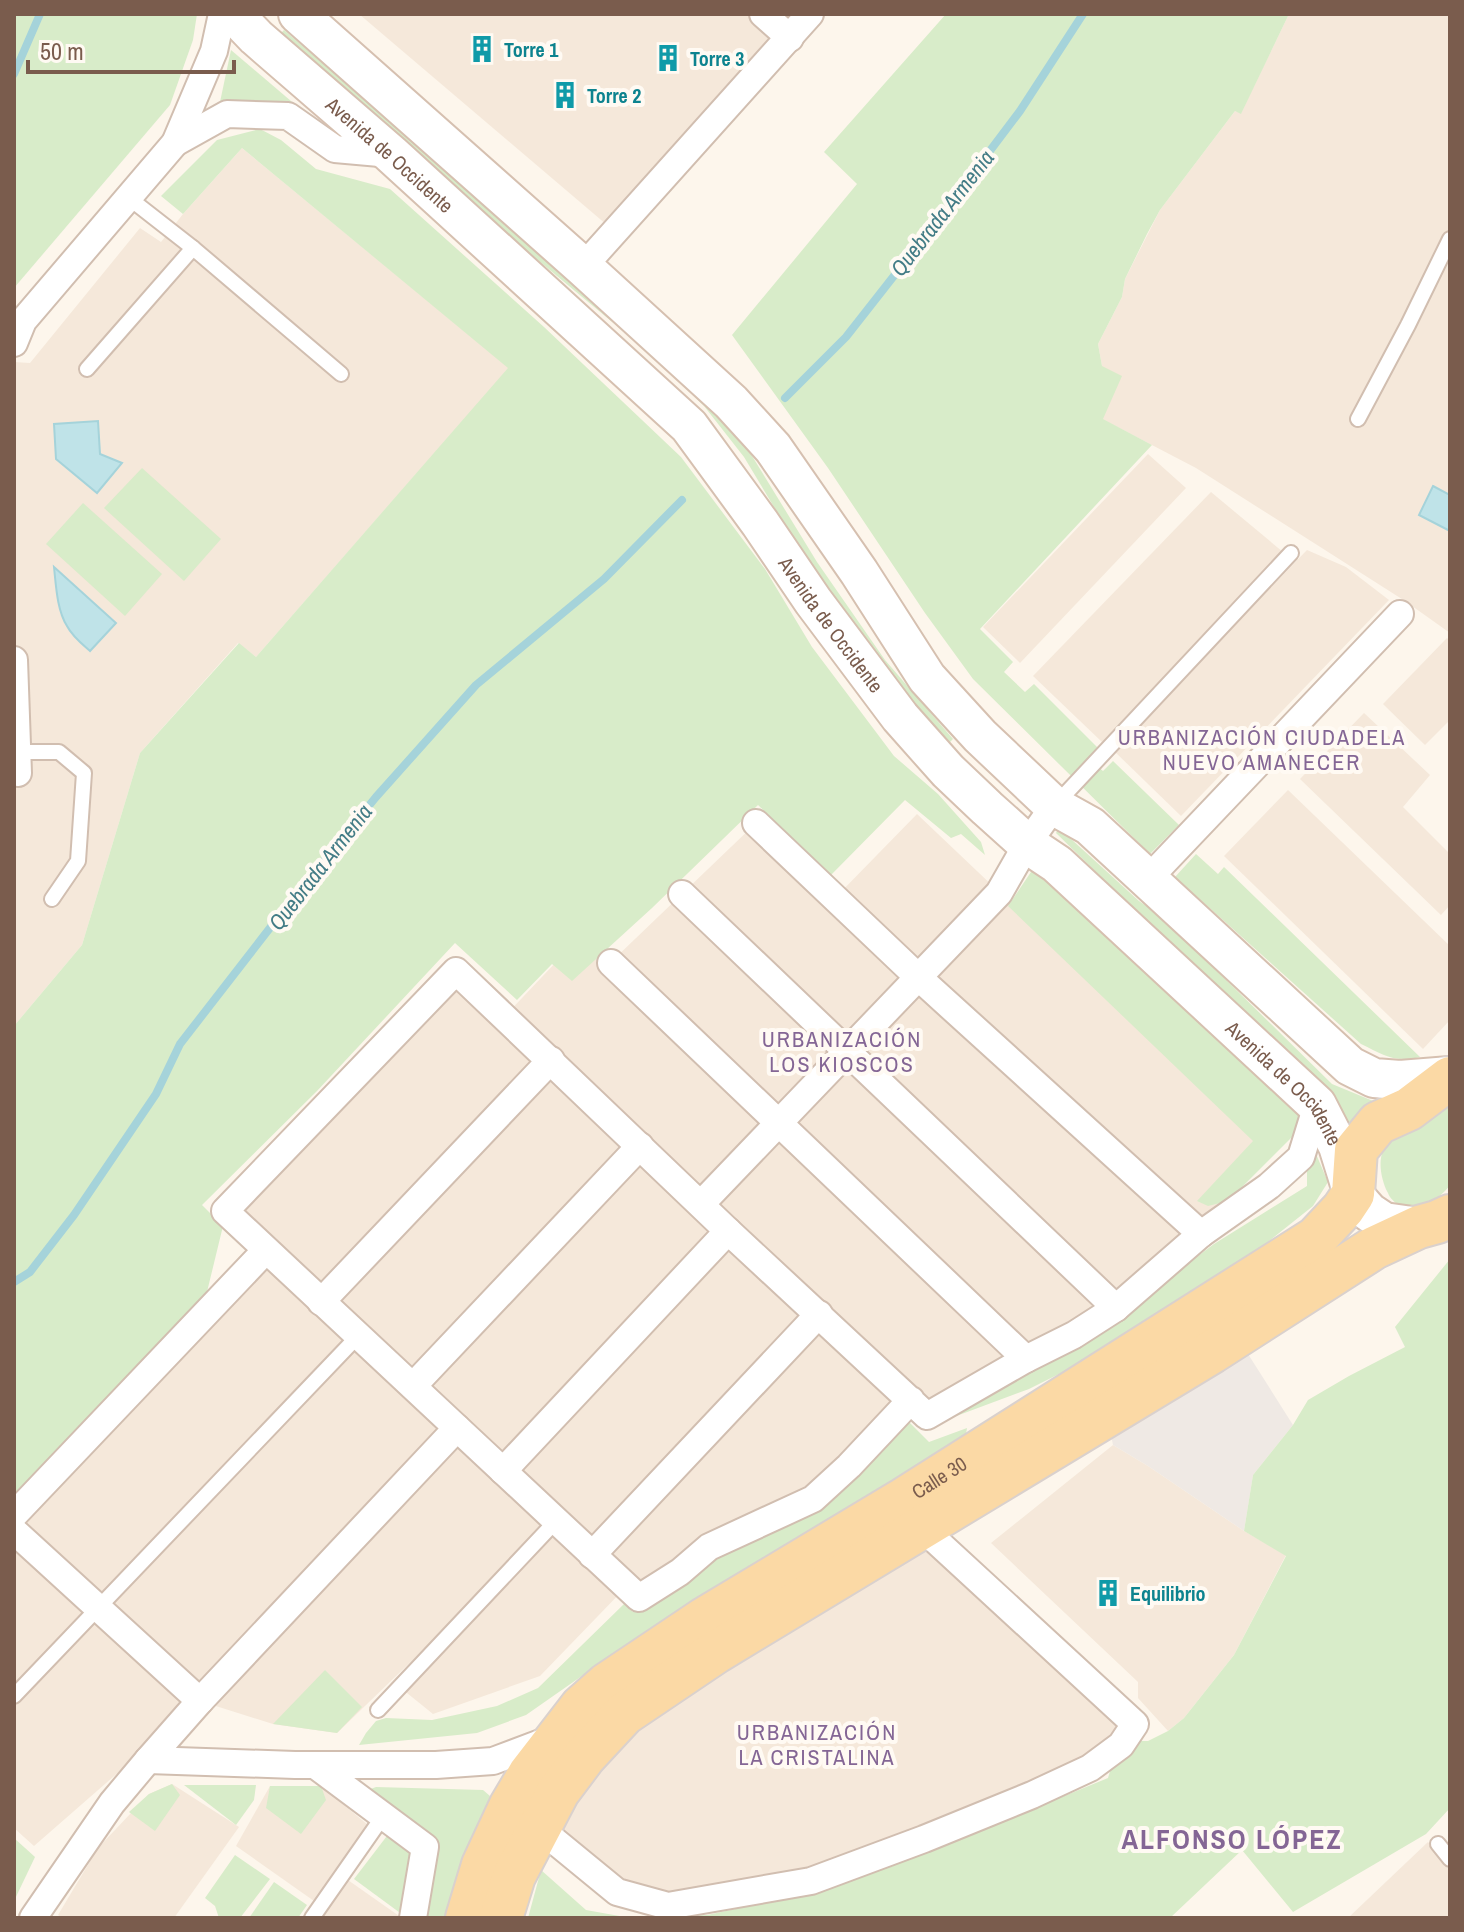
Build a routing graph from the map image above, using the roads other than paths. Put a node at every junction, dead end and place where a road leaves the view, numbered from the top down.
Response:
1 (222, 14) edge
2 (234, 14) edge
3 (298, 14) edge
4 (763, 14) edge
5 (810, 14) edge
6 (790, 38) junction
7 (175, 143) junction
8 (391, 154) junction
9 (129, 198) junction
10 (1450, 239) edge
11 (193, 248) junction
12 (583, 267) junction
13 (14, 343) edge
14 (87, 369) dead end
15 (341, 374) dead end
16 (1358, 419) dead end
17 (1291, 553) dead end
18 (1400, 614) dead end
19 (14, 660) edge
20 (17, 762) joint
21 (1054, 806) junction
22 (756, 823) dead end
23 (1027, 844) junction
24 (1147, 880) junction
25 (682, 894) dead end
26 (52, 899) dead end
27 (611, 963) dead end
28 (918, 977) junction
29 (847, 1051) junction
30 (551, 1060) junction
31 (1450, 1077) edge
32 (1317, 1105) junction
33 (778, 1123) junction
34 (640, 1146) junction
35 (1353, 1194) junction
36 (701, 1204) junction
37 (1434, 1222) edge
38 (728, 1231) junction
39 (1201, 1234) junction
40 (266, 1250) junction
41 (321, 1302) junction
42 (1116, 1308) junction
43 (819, 1314) junction
44 (358, 1336) junction
45 (1026, 1359) junction
46 (413, 1386) junction
47 (919, 1408) junction
48 (457, 1428) junction
49 (503, 1471) junction
50 (14, 1515) edge
51 (556, 1521) junction
52 (921, 1527) junction
53 (14, 1531) edge
54 (592, 1555) junction
55 (98, 1608) junction
56 (14, 1696) edge
57 (200, 1701) junction
58 (378, 1710) dead end
59 (557, 1737) junction
60 (148, 1760) junction
61 (315, 1765) junction
62 (384, 1815) junction
63 (539, 1828) junction
64 (1438, 1844) dead end
65 (1450, 1859) edge
66 (33, 1918) edge
67 (312, 1918) edge
68 (413, 1918) edge
69 (467, 1918) edge
70 (501, 1918) edge

1 - 7 street
2 - 8 main road, Avenida de Occidente
3 - 12 main road
4 - 6 street
5 - 6 street
6 - 12 street
7 - 8 street
7 - 9 street
8 - 23 main road, Avenida de Occidente
9 - 11 lane
9 - 13 street
10 - 16 lane
11 - 14 lane
11 - 15 lane
12 - 21 main road
17 - 21 lane
18 - 24 street
19 - 20 street
20 - 26 lane
21 - 23 street
21 - 24 main road
22 - 28 street
23 - 28 street
23 - 32 main road, Avenida de Occidente
24 - 31 main road
25 - 29 street
27 - 33 street
28 - 29 street
28 - 39 street
29 - 33 street
29 - 42 street
30 - 34 street
30 - 40 street
30 - 41 street
31 - 35 main road
32 - 35 main road, Avenida de Occidente
32 - 39 street
33 - 36 street
33 - 45 street
34 - 36 street
34 - 46 street
35 - 37 main road
35 - 59 main road, Calle 30
36 - 38 street
37 - 52 main road, Calle 30
38 - 43 street
38 - 49 street
39 - 42 street
40 - 41 street
40 - 50 street
41 - 44 street
42 - 45 street
43 - 47 street
43 - 54 street
44 - 46 street
44 - 55 lane
45 - 47 street
46 - 48 street
47 - 54 street
48 - 49 street
48 - 57 street
49 - 51 street
51 - 54 street
51 - 58 lane
52 - 63 main road, Calle 30
52 - 63 street
53 - 55 street
55 - 56 lane
55 - 57 street
57 - 60 street
59 - 61 street
59 - 69 main road, Calle 30
60 - 61 street
60 - 66 street
61 - 62 street
62 - 67 lane
62 - 68 street
63 - 70 main road, Calle 30
64 - 65 lane

